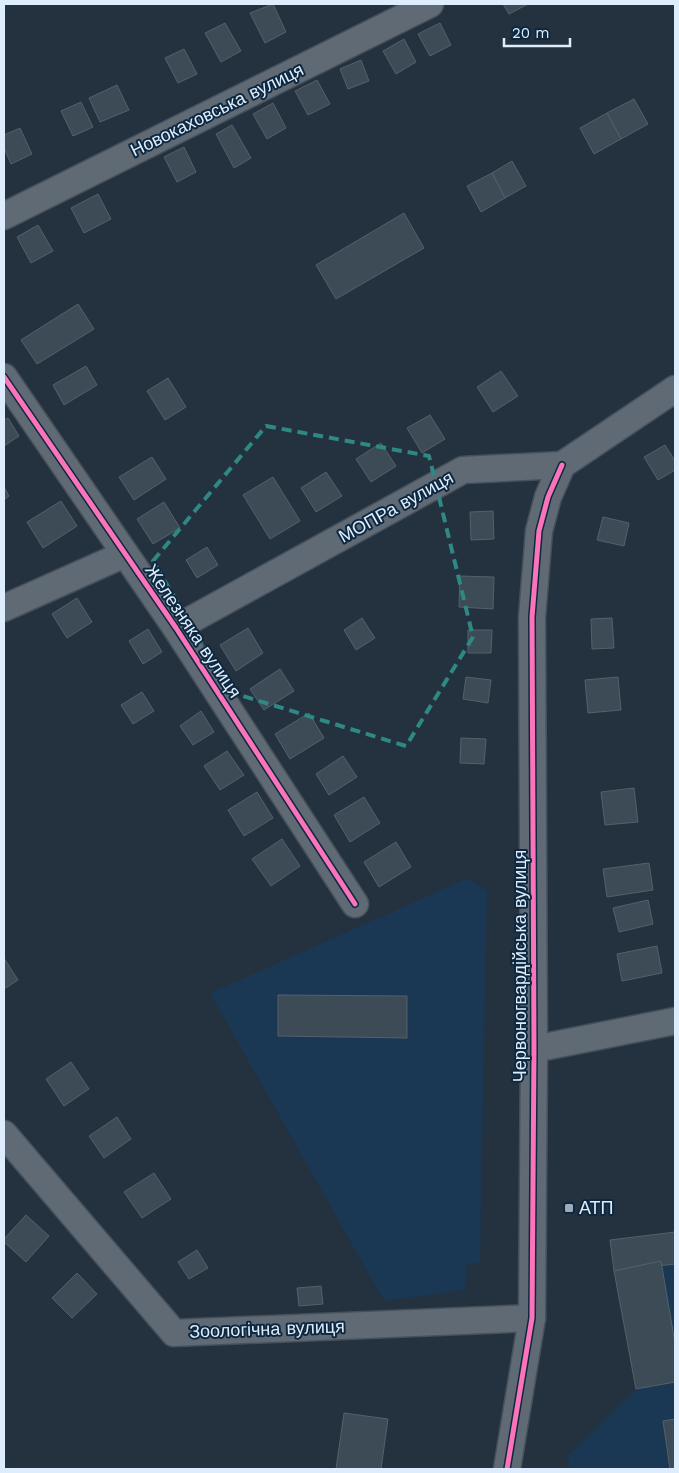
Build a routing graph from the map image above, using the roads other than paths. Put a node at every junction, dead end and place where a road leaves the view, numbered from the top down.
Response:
1 (430, 4) edge
2 (4, 216) edge
3 (4, 378) edge
4 (675, 389) edge
5 (562, 465) junction
6 (125, 554) junction
7 (4, 608) edge
8 (176, 628) junction
9 (355, 904) dead end
10 (675, 1021) edge
11 (534, 1049) junction
12 (4, 1134) edge
13 (532, 1318) junction
14 (507, 1469) edge

1 - 2 street, Новокаховська вулиця
3 - 6 street, Железняка вулиця
4 - 5 street
5 - 8 street, МОПРа вулиця
5 - 11 street, Червоногвардійська вулиця
6 - 7 street
6 - 8 street, Железняка вулиця
8 - 9 street, Железняка вулиця
10 - 11 street
11 - 13 street, Червоногвардійська вулиця
12 - 13 street, Зоологічна вулиця
13 - 14 street, Червоногвардійська вулиця

